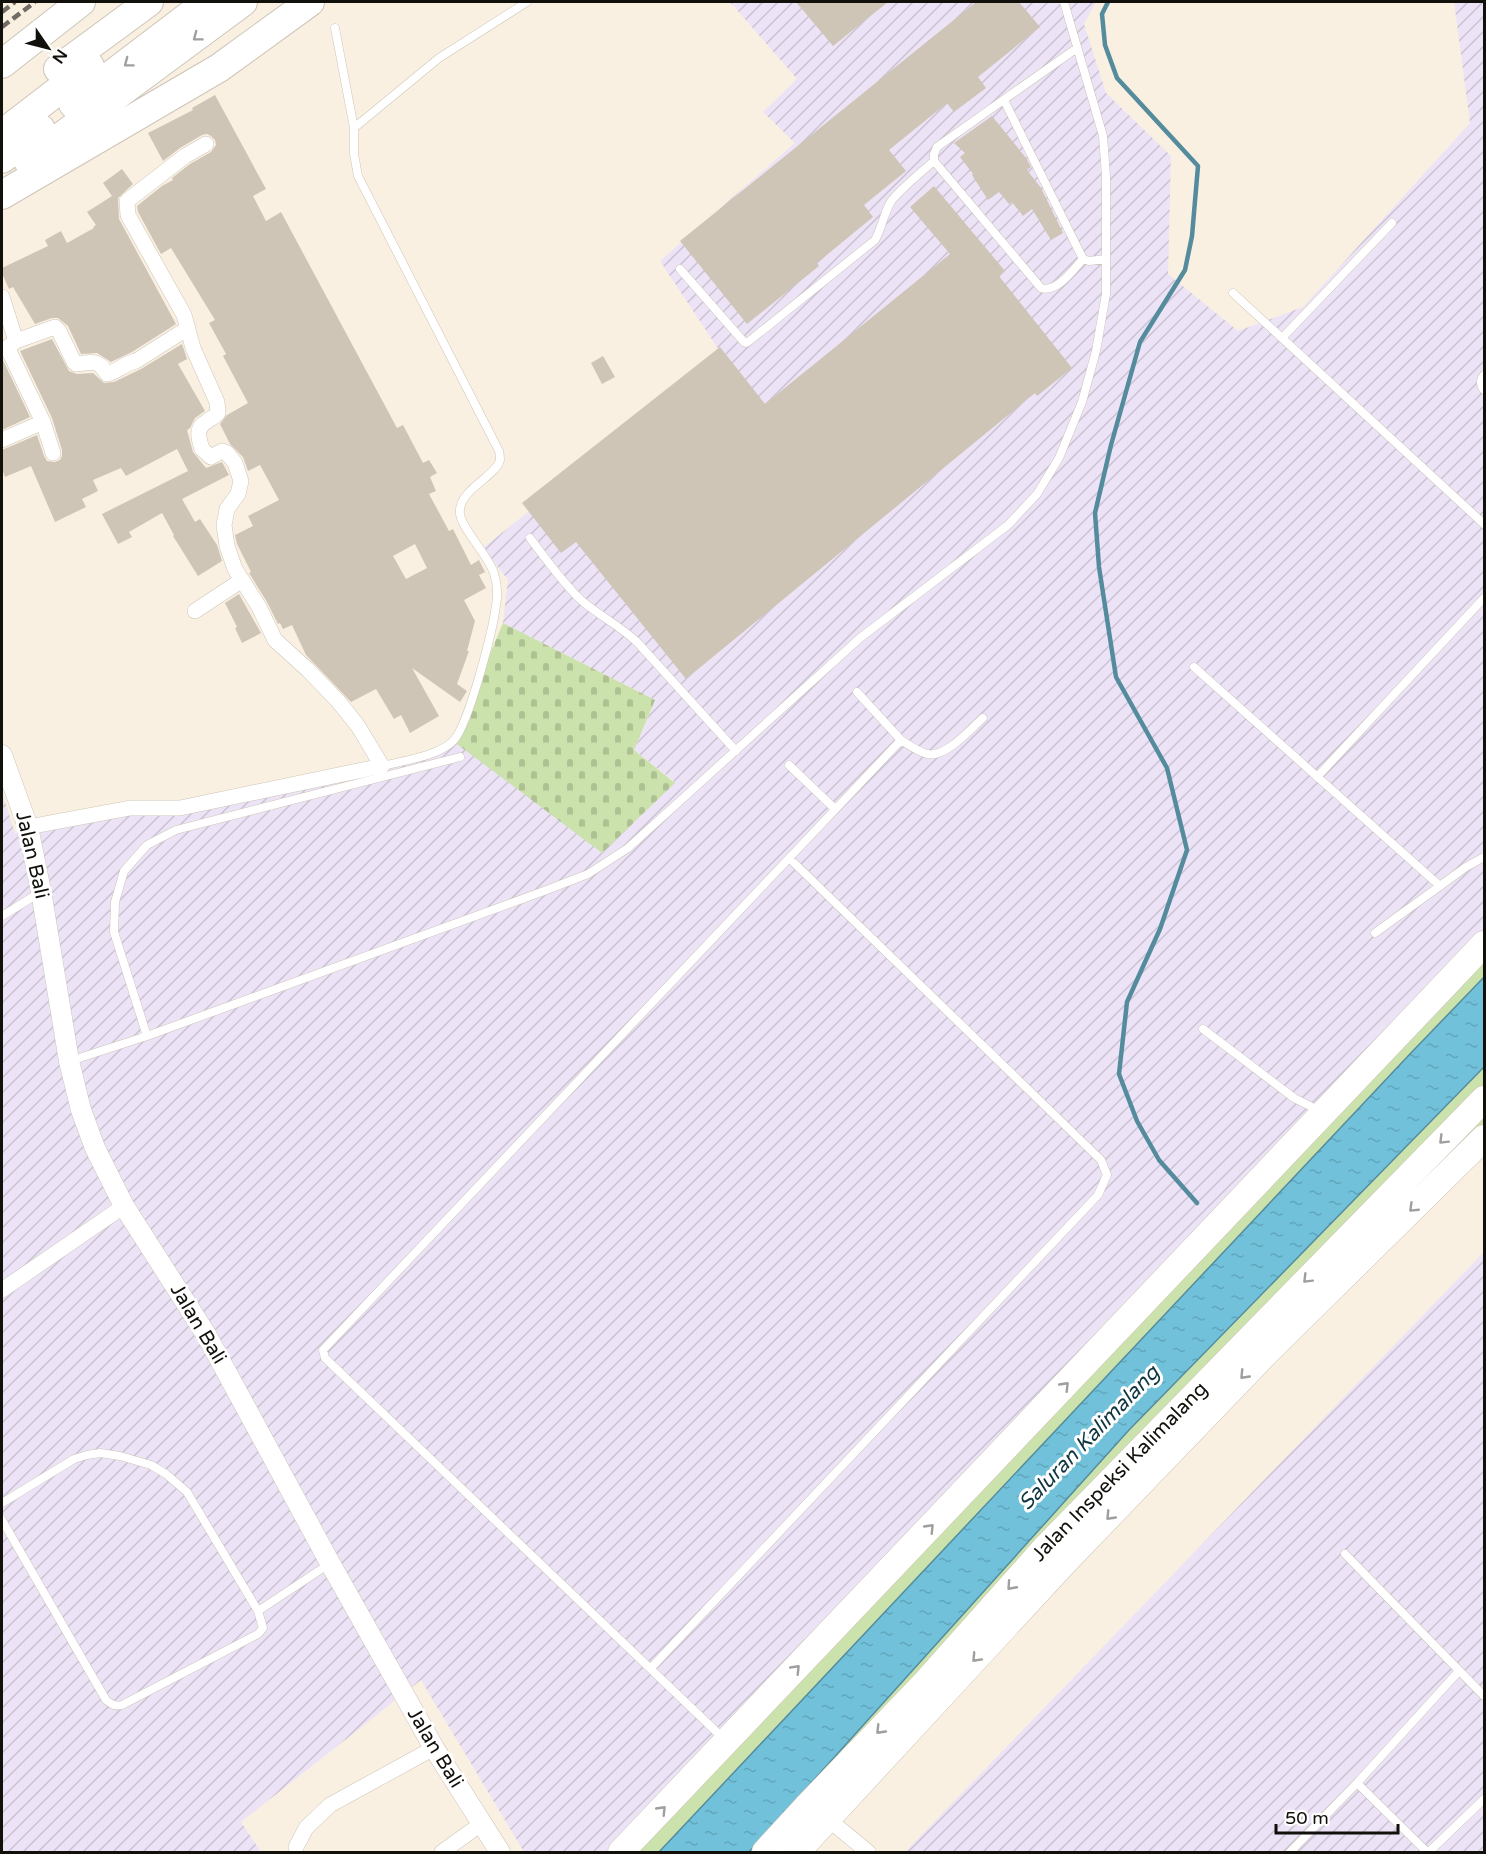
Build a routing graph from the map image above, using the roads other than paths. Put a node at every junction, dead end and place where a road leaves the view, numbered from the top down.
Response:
1 (81, 2) edge
2 (149, 2) edge
3 (175, 2) edge
4 (207, 2) edge
5 (243, 2) edge
6 (285, 2) edge
7 (310, 2) edge
8 (527, 2) edge
9 (1064, 2) edge
10 (335, 28) dead end
11 (1077, 48) junction
12 (2, 64) edge
13 (1005, 99) junction
14 (2, 112) edge
15 (354, 128) junction
16 (2, 134) edge
17 (105, 135) junction
18 (206, 144) dead end
19 (2, 159) edge
20 (934, 161) junction
21 (2, 181) edge
22 (2, 195) edge
23 (1392, 223) dead end
24 (1106, 259) junction
25 (1083, 260) junction
26 (680, 269) dead end
27 (1233, 293) dead end
28 (2, 297) edge
29 (188, 328) junction
30 (1282, 338) junction
31 (16, 341) junction
32 (1485, 375) edge
33 (1485, 390) edge
34 (43, 422) junction
35 (2, 440) edge
36 (53, 453) dead end
37 (1485, 524) edge
38 (530, 538) dead end
39 (242, 580) junction
40 (1485, 598) edge
41 (195, 612) dead end
42 (1194, 667) dead end
43 (857, 692) dead end
44 (983, 718) dead end
45 (901, 740) junction
46 (736, 750) junction
47 (2, 755) edge
48 (460, 757) dead end
49 (789, 765) dead end
50 (382, 766) junction
51 (1317, 777) junction
52 (835, 809) junction
53 (28, 827) junction
54 (1485, 857) edge
55 (789, 858) junction
56 (1440, 886) junction
57 (41, 891) junction
58 (2, 916) edge
59 (1375, 933) dead end
60 (1485, 944) edge
61 (1203, 1029) dead end
62 (147, 1036) junction
63 (69, 1061) junction
64 (1485, 1099) edge
65 (1325, 1113) junction
66 (1485, 1138) edge
67 (124, 1206) junction
68 (2, 1290) edge
69 (1258, 1345) junction
70 (2, 1503) edge
71 (2, 1520) edge
72 (1345, 1554) dead end
73 (330, 1563) junction
74 (258, 1611) junction
75 (651, 1668) junction
76 (1459, 1671) junction
77 (1485, 1696) edge
78 (727, 1742) junction
79 (434, 1748) junction
80 (1357, 1783) junction
81 (1485, 1799) edge
82 (819, 1811) junction
83 (481, 1824) junction
84 (296, 1847) dead end
85 (442, 1852) edge
86 (500, 1852) edge
87 (621, 1852) edge
88 (765, 1852) edge
89 (797, 1852) edge
90 (868, 1852) edge
91 (1290, 1852) edge
92 (1428, 1852) edge

1 - 12 highway
2 - 14 highway
3 - 16 highway
4 -> 19 highway
5 -> 21 highway
6 - 17 highway
7 - 17 highway
8 - 15 lane
9 - 11 lane
10 - 15 lane
11 - 13 lane
11 - 24 lane
13 - 20 lane
13 - 25 lane
15 - 50 lane
17 - 22 highway
18 - 29 street
20 - 25 lane
20 - 26 lane
23 - 30 lane
24 - 25 lane
24 - 46 lane
27 - 30 lane
28 - 31 street
29 - 31 street
29 - 39 street
30 - 37 lane
31 - 34 street
32 - 33 lane
34 - 35 street
34 - 36 street
38 - 46 lane
39 - 41 street
39 - 50 street
40 - 51 lane
42 - 51 lane
43 - 45 lane
44 - 45 lane
45 - 52 lane
46 - 62 lane
47 - 53 street, Jalan Bali
48 - 62 lane
49 - 52 lane
50 - 53 street
51 - 56 lane
52 - 55 lane
53 - 57 street, Jalan Bali
54 - 56 lane
55 - 75 lane
55 - 75 lane
56 - 59 lane
57 - 58 lane
57 - 63 street, Jalan Bali
60 - 65 main road
61 - 65 lane
62 - 63 lane
63 - 67 street, Jalan Bali
64 -> 69 main road, Jalan Inspeksi Kalimalang
78 -> 65 main road
66 -> 69 main road, Jalan Inspeksi Kalimalang
67 - 68 street
67 - 73 street, Jalan Bali
69 -> 82 main road, Jalan Inspeksi Kalimalang
70 - 74 lane
71 - 74 lane
72 - 76 lane
73 - 74 lane
73 - 79 street, Jalan Bali
75 - 78 lane
76 - 77 lane
76 - 80 lane
87 -> 78 main road
79 - 83 street, Jalan Bali
79 - 84 street
80 - 91 lane
80 - 92 lane
81 - 92 lane
82 - 88 main road, Jalan Inspeksi Kalimalang
82 - 89 main road, Jalan Inspeksi Kalimalang
82 - 90 street
83 - 85 street
83 - 86 street, Jalan Bali

